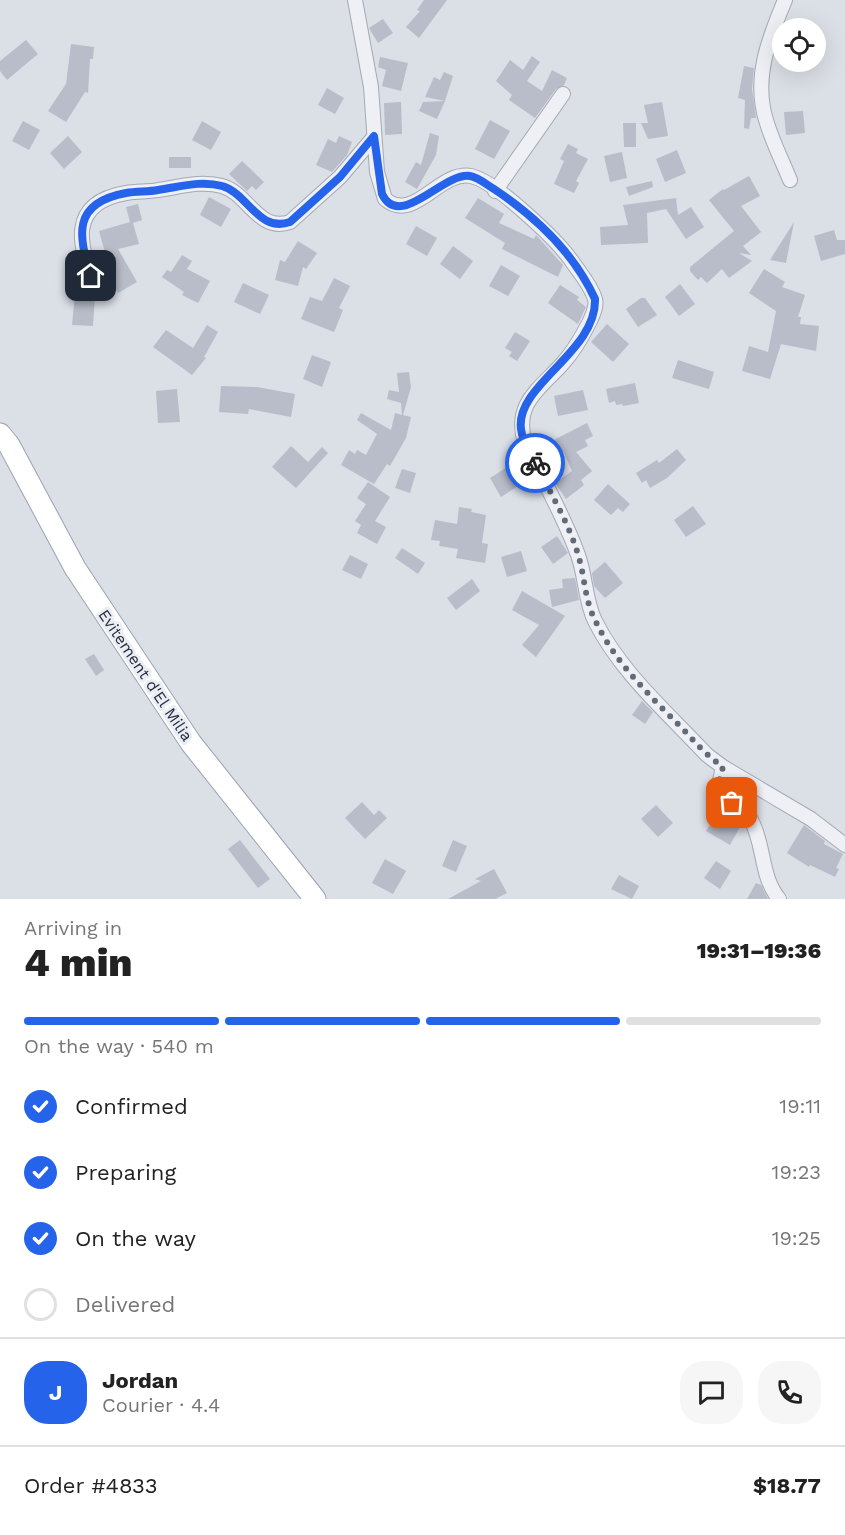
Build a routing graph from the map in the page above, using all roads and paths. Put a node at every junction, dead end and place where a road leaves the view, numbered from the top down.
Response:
1 (356, 0) edge
2 (785, 0) edge
3 (563, 94) dead end
4 (374, 136) junction
5 (790, 180) dead end
6 (495, 190) junction
7 (97, 288) dead end
8 (0, 434) edge
9 (723, 767) junction
10 (845, 845) edge
11 (315, 899) edge
12 (779, 899) edge

1 - 4 street
2 - 5 street
3 - 6 street
4 - 6 street
4 - 7 street
6 - 9 street
8 - 11 main road, Evitement d'El Milia
9 - 10 street
9 - 12 street

